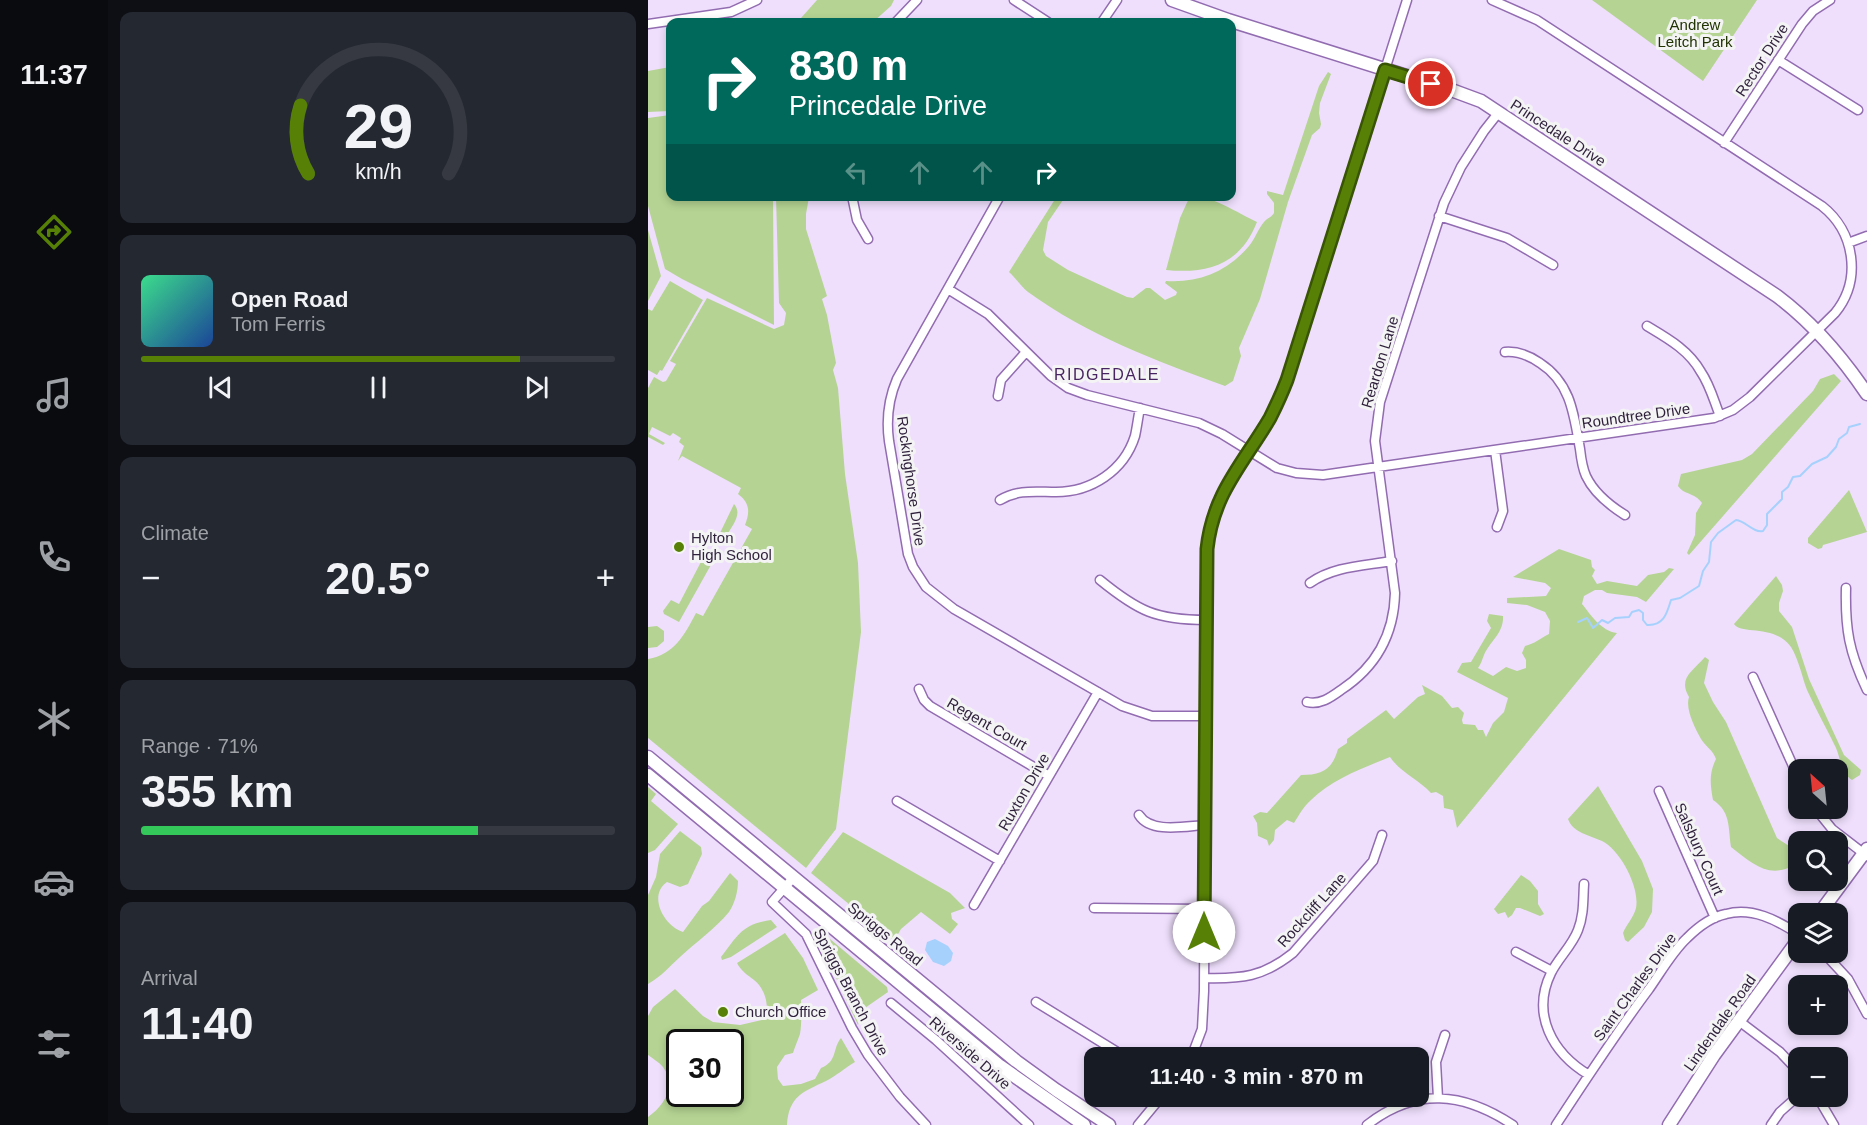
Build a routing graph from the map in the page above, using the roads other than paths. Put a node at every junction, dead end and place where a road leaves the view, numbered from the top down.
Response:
1 (757, 0) edge
2 (917, 0) edge
3 (1014, 0) edge
4 (1117, 0) edge
5 (1172, 0) edge
6 (1407, 0) edge
7 (1492, 0) edge
8 (1830, 0) edge
9 (690, 18) edge
10 (900, 18) edge
11 (1042, 18) edge
12 (1105, 18) edge
13 (1222, 18) edge
14 (666, 21) edge
15 (1236, 23) edge
16 (648, 24) edge
17 (1778, 60) junction
18 (1385, 70) junction
19 (1858, 110) dead end
20 (1499, 112) junction
21 (1724, 143) junction
22 (853, 201) edge
23 (997, 201) edge
24 (1439, 216) junction
25 (1867, 236) edge
26 (868, 239) dead end
27 (1848, 243) junction
28 (1552, 265) dead end
29 (948, 289) junction
30 (1647, 326) dead end
31 (1817, 331) junction
32 (1026, 352) junction
33 (1505, 352) dead end
34 (1867, 394) edge
35 (998, 396) dead end
36 (1140, 408) junction
37 (1720, 416) junction
38 (1578, 439) junction
39 (1495, 450) junction
40 (1249, 451) junction
41 (1378, 467) junction
42 (1000, 500) dead end
43 (1625, 515) dead end
44 (1497, 527) dead end
45 (1392, 561) junction
46 (1100, 580) dead end
47 (1310, 583) dead end
48 (1846, 588) dead end
49 (1206, 620) junction
50 (1753, 677) dead end
51 (919, 689) dead end
52 (1867, 690) edge
53 (1098, 692) junction
54 (1307, 702) dead end
55 (1205, 716) junction
56 (648, 757) edge
57 (1790, 759) edge
58 (648, 775) edge
59 (1049, 776) junction
60 (1659, 791) dead end
61 (897, 801) dead end
62 (1139, 815) dead end
63 (1824, 819) edge
64 (1205, 825) junction
65 (1382, 835) dead end
66 (1866, 852) edge
67 (1000, 861) junction
68 (789, 883) junction
69 (1584, 884) dead end
70 (1827, 903) edge
71 (974, 905) dead end
72 (1094, 908) dead end
73 (1204, 909) junction
74 (1714, 918) junction
75 (1788, 928) edge
76 (1516, 952) dead end
77 (1788, 954) edge
78 (1833, 963) edge
79 (1552, 971) junction
80 (1204, 978) junction
81 (1036, 1002) dead end
82 (891, 1003) dead end
83 (1867, 1014) edge
84 (1739, 1021) junction
85 (1445, 1035) dead end
86 (1109, 1047) edge
87 (1195, 1047) edge
88 (1788, 1060) edge
89 (1589, 1074) junction
90 (1437, 1098) junction
91 (1788, 1105) edge
92 (1153, 1107) edge
93 (1823, 1107) edge
94 (926, 1125) edge
95 (1029, 1125) edge
96 (1084, 1125) edge
97 (1109, 1125) edge
98 (1138, 1125) edge
99 (1367, 1125) edge
100 (1513, 1125) edge
101 (1556, 1125) edge
102 (1669, 1125) edge
103 (1771, 1125) edge
104 (1834, 1125) edge

1 - 9 street
2 - 10 street
3 - 11 street
4 - 12 street
5 - 13 main road, Princedale Drive
6 - 18 street
7 - 21 street, Roundtree Drive
8 - 17 street, Rector Drive
14 - 16 street
15 - 18 main road, Princedale Drive
17 - 19 street
17 - 21 street, Rector Drive
18 - 20 main road, Princedale Drive
18 - 40 street
20 - 24 street, Reardon Lane
20 - 31 main road, Princedale Drive
21 - 27 street, Roundtree Drive
22 - 26 street
23 - 29 street, Rockinghorse Drive
24 - 28 street
24 - 41 street, Reardon Lane
25 - 27 street
27 - 31 street, Roundtree Drive
29 - 32 street, Roundtree Drive
29 - 53 street, Rockinghorse Drive
30 - 37 street
31 - 34 main road, Princedale Drive
31 - 37 street, Roundtree Drive
32 - 35 street
32 - 36 street, Roundtree Drive
33 - 38 street
36 - 40 street, Roundtree Drive
36 - 42 street
37 - 38 street, Roundtree Drive
38 - 39 street, Roundtree Drive
38 - 43 street
39 - 41 street, Roundtree Drive
39 - 44 street
40 - 41 street, Roundtree Drive
40 - 49 street
41 - 45 street, Reardon Lane
45 - 47 street
45 - 54 street, Reardon Lane
46 - 49 street
48 - 52 street
49 - 55 street
50 - 57 street
51 - 59 street, Regent Court
53 - 55 street, Rockinghorse Drive
53 - 59 street, Ruxton Drive
55 - 64 street
56 - 68 main road, Spriggs Road
58 - 68 main road, Spriggs Road
59 - 67 street, Ruxton Drive
60 - 74 street, Salsbury Court
61 - 67 street
62 - 64 street
63 - 66 street
64 - 73 street
65 - 80 street, Rockcliff Lane
66 - 70 main road
67 - 71 street, Ruxton Drive
68 - 94 street, Spriggs Branch Drive
68 - 96 main road, Spriggs Road
68 - 97 main road, Spriggs Road
69 - 79 street
72 - 73 street
73 - 80 street
74 - 75 street, Saint Charles Drive
74 - 89 street, Saint Charles Drive
76 - 79 street
77 - 84 main road, Lindendale Road
78 - 83 street
79 - 89 street
80 - 87 street
81 - 86 street
82 - 95 street, Riverside Drive
84 - 88 street
84 - 102 main road, Lindendale Road
85 - 90 street
89 - 101 street, Saint Charles Drive
90 - 99 street
90 - 100 street
91 - 103 street
92 - 98 street
93 - 104 street

